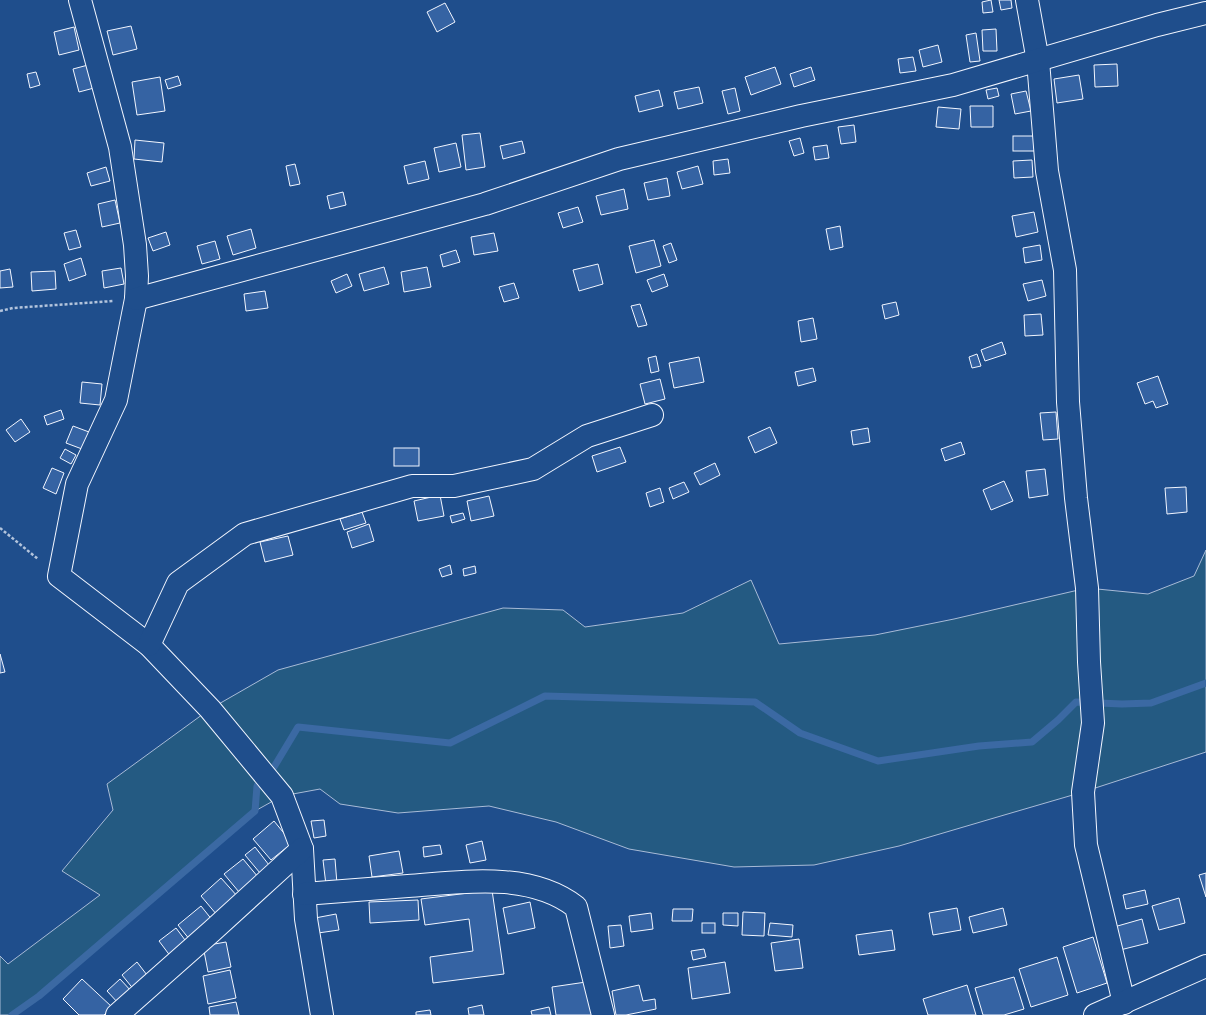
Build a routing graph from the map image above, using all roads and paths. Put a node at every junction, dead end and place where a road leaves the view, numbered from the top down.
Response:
1 (80, 0) edge
2 (1027, 0) edge
3 (1206, 13) edge
4 (1038, 61) junction
5 (136, 299) junction
6 (0, 311) edge
7 (652, 415) dead end
8 (0, 528) edge
9 (59, 576) junction
10 (150, 645) junction
11 (302, 849) junction
12 (304, 894) junction
13 (1206, 966) edge
14 (1124, 1003) junction
15 (117, 1015) edge
16 (322, 1015) edge
17 (603, 1015) edge
18 (1095, 1015) edge

1 - 5 street
2 - 4 street
3 - 4 street
4 - 5 street
4 - 14 street
5 - 6 path
5 - 9 street
7 - 10 street
8 - 9 path
9 - 10 street
10 - 11 street
11 - 12 street
11 - 15 street
12 - 16 street
12 - 17 street
13 - 14 street
14 - 18 street

